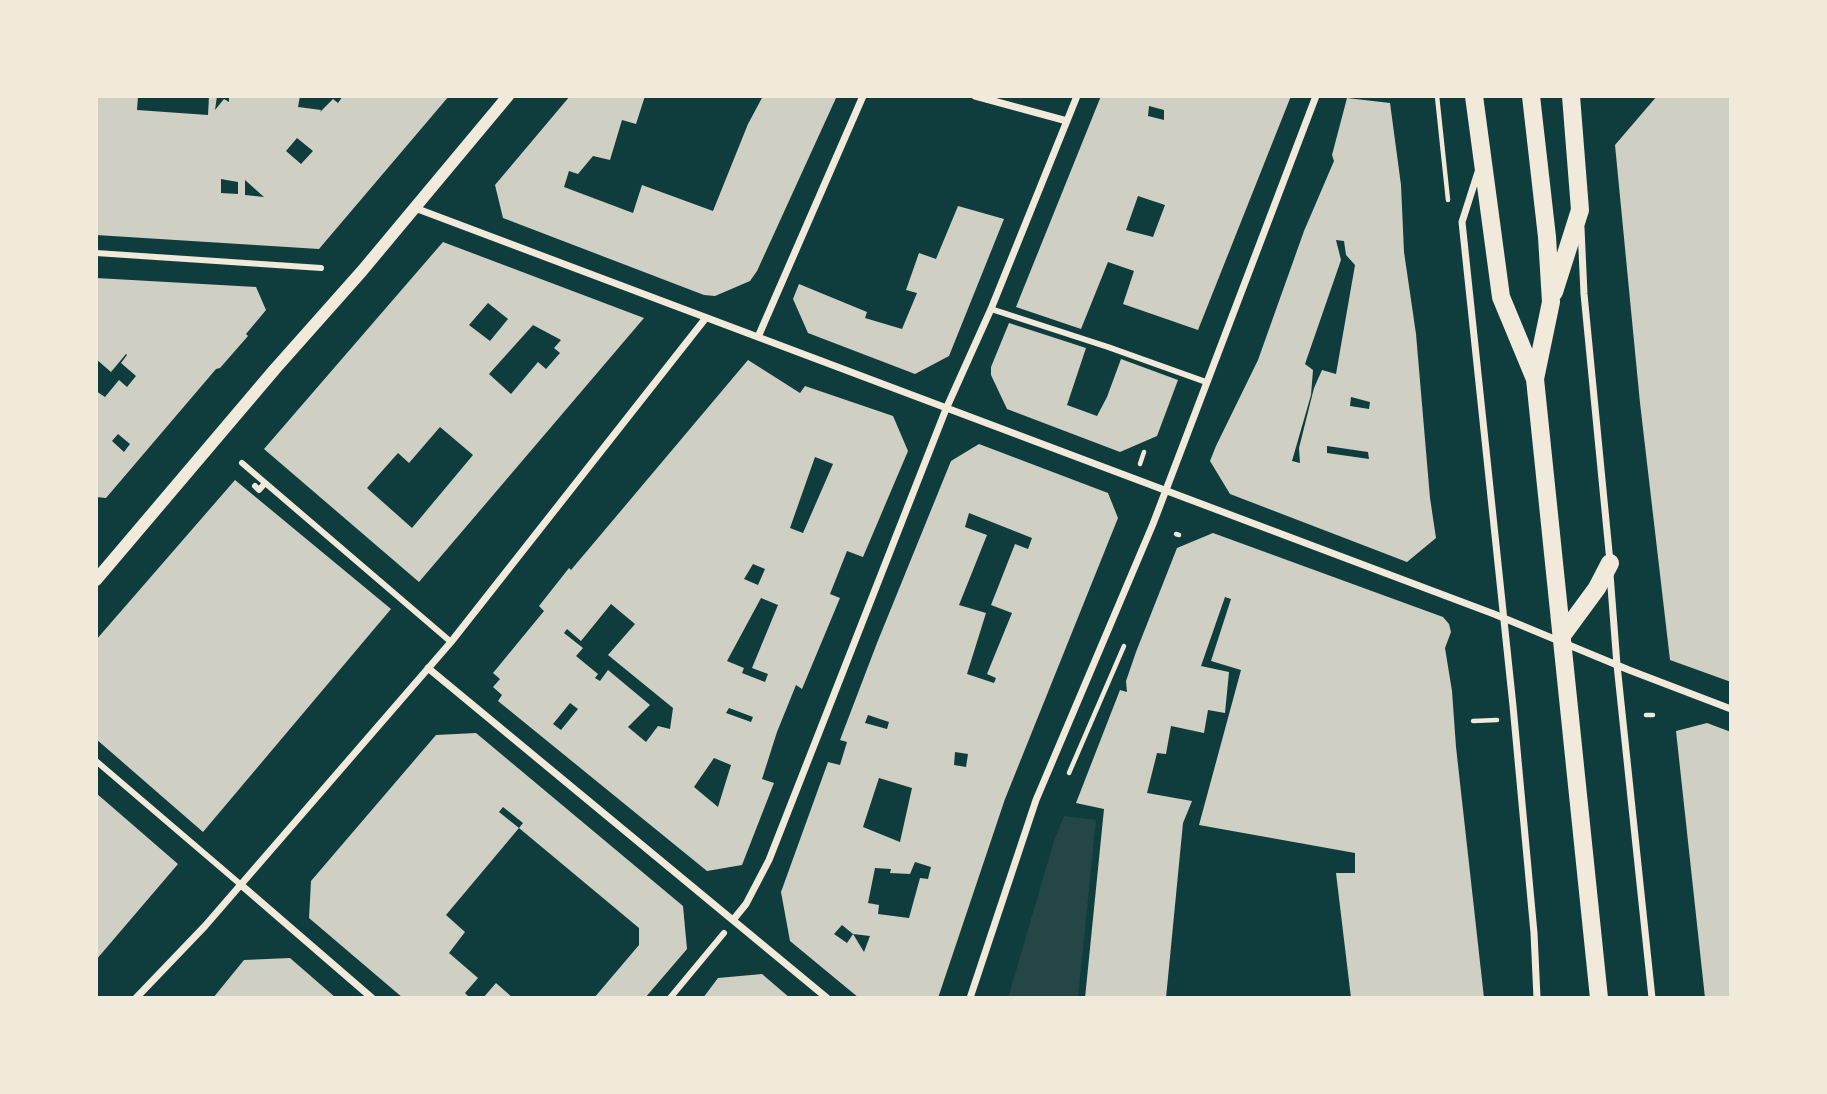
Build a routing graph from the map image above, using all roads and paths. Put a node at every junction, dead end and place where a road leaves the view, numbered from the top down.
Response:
1 (508, 96) edge
2 (863, 96) edge
3 (975, 96) edge
4 (1077, 96) edge
5 (1316, 96) edge
6 (1474, 96) edge
7 (1531, 96) edge
8 (1572, 96) edge
9 (1067, 121) junction
10 (1482, 161) junction
11 (414, 207) junction
12 (1580, 210) junction
13 (96, 253) edge
14 (321, 268) dead end
15 (1551, 302) junction
16 (991, 309) junction
17 (705, 318) junction
18 (758, 337) junction
19 (1535, 379) junction
20 (1206, 382) junction
21 (946, 408) junction
22 (242, 464) dead end
23 (265, 483) junction
24 (255, 486) dead end
25 (1164, 491) junction
26 (1610, 563) junction
27 (96, 579) edge
28 (1504, 617) junction
29 (1561, 640) junction
30 (451, 642) junction
31 (1126, 642) dead end
32 (1617, 665) junction
33 (428, 668) junction
34 (1731, 709) edge
35 (1646, 715) dead end
36 (1653, 715) dead end
37 (1473, 720) dead end
38 (1498, 720) dead end
39 (96, 761) edge
40 (1064, 778) dead end
41 (240, 884) junction
42 (733, 920) junction
43 (724, 933) dead end
44 (136, 998) edge
45 (372, 998) edge
46 (670, 998) edge
47 (827, 998) edge
48 (970, 998) edge
49 (1537, 998) edge
50 (1599, 998) edge
51 (1652, 998) edge

1 - 11 street
2 - 18 street
3 - 9 street
4 - 9 street
5 - 20 street
6 - 10 main road
7 - 15 main road
8 - 12 main road
9 - 16 street
10 - 19 main road
10 - 28 street
11 - 17 street
11 - 27 street
12 - 15 main road
12 - 26 street
13 - 14 street
15 - 19 main road
16 - 20 street
16 - 21 street
17 - 18 street
17 - 30 street
18 - 21 street
19 - 29 main road
20 - 25 street
21 - 25 street
21 - 42 street
22 - 23 street
23 - 24 street
23 - 30 street
25 - 28 street
25 - 48 street
26 - 29 main road
26 - 32 street
28 - 29 street
28 - 49 street
29 - 32 street
29 - 50 main road
30 - 33 street
31 - 40 path
32 - 34 street
32 - 51 street
33 - 41 street
33 - 42 street
35 - 36 path
37 - 38 path
39 - 41 street
41 - 44 street
41 - 45 street
42 - 47 street
43 - 46 street

